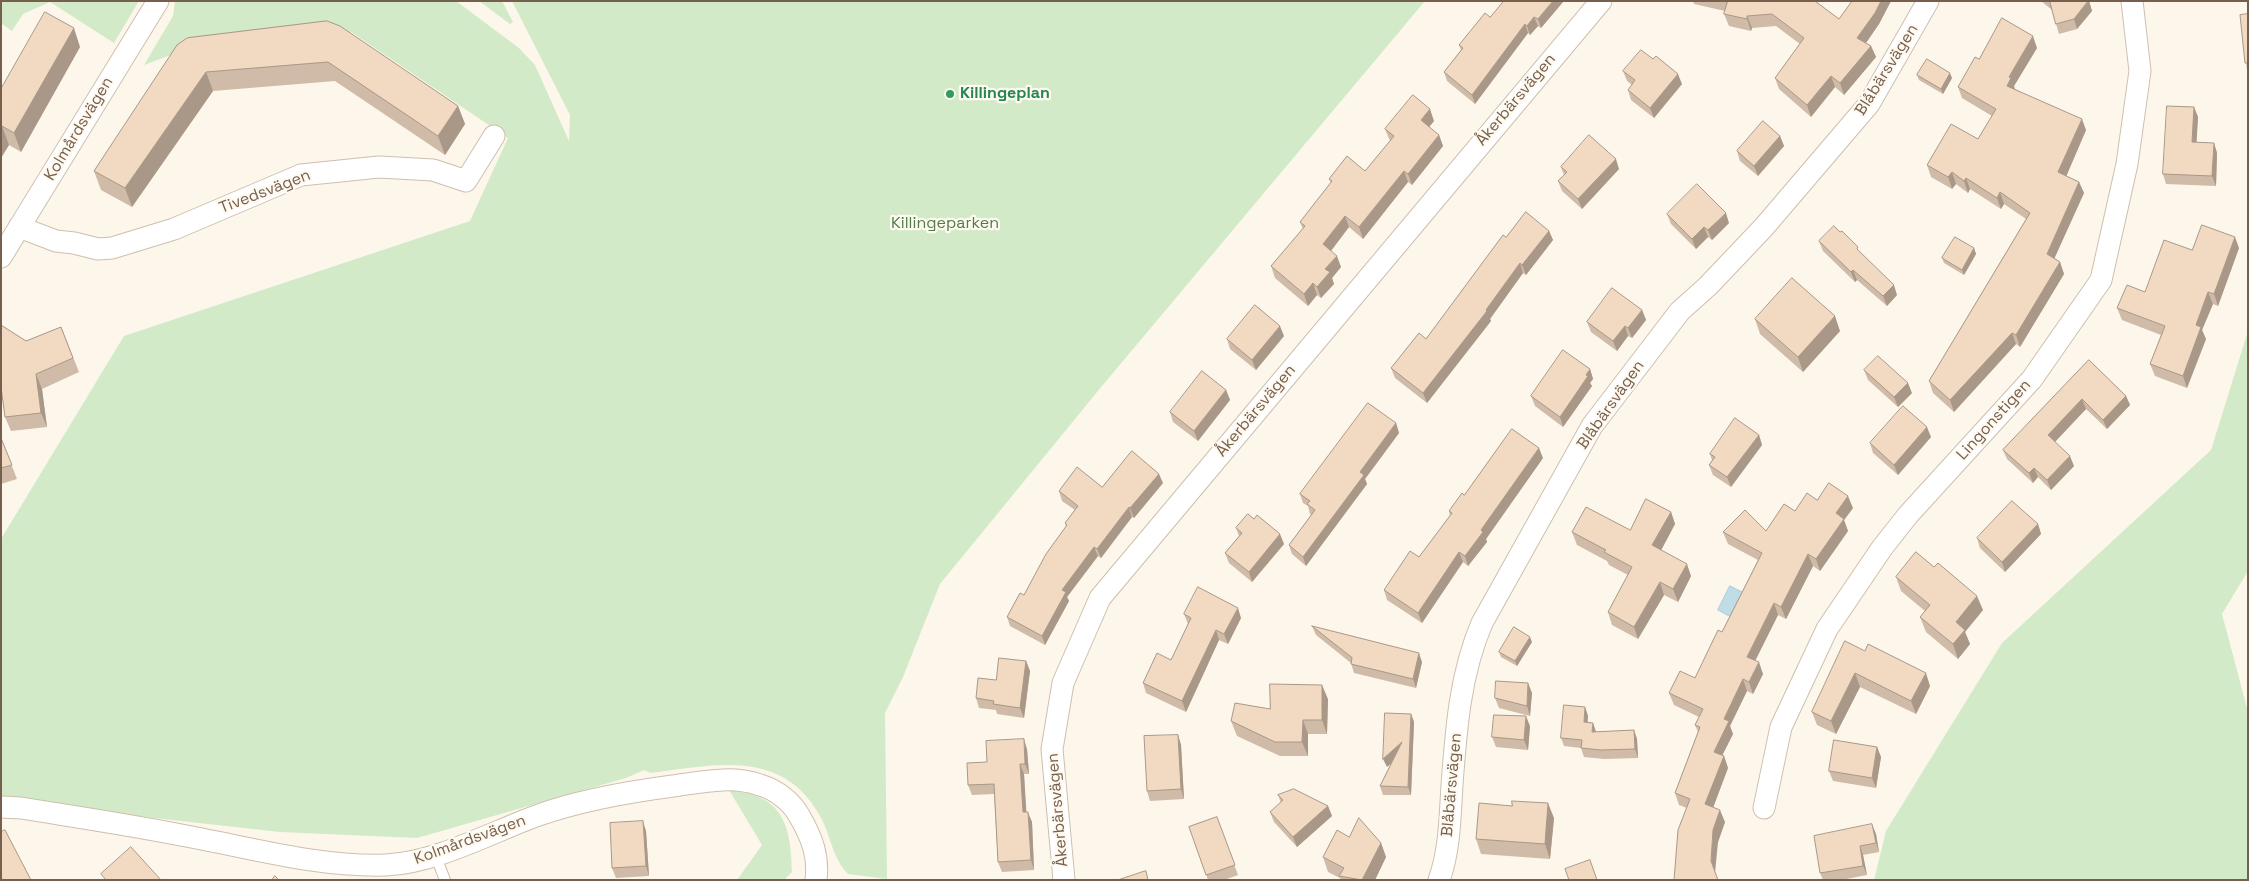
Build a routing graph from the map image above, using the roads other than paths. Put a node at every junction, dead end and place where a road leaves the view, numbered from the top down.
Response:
1 (158, 1) edge
2 (1600, 1) edge
3 (1928, 1) edge
4 (2132, 1) edge
5 (494, 136) dead end
6 (18, 227) junction
7 (1, 257) edge
8 (1, 806) edge
9 (1764, 808) dead end
10 (435, 854) junction
11 (445, 880) edge
12 (816, 880) edge
13 (1064, 880) edge
14 (1439, 880) edge

1 - 6 street, Kolmårdsvägen
2 - 13 street, Åkerbärsvägen
3 - 14 street, Blåbärsvägen
4 - 9 street, Lingonstigen
5 - 6 street, Tivedsvägen
6 - 7 street, Kolmårdsvägen
8 - 10 street, Kolmårdsvägen
10 - 11 lane
10 - 12 street, Kolmårdsvägen

